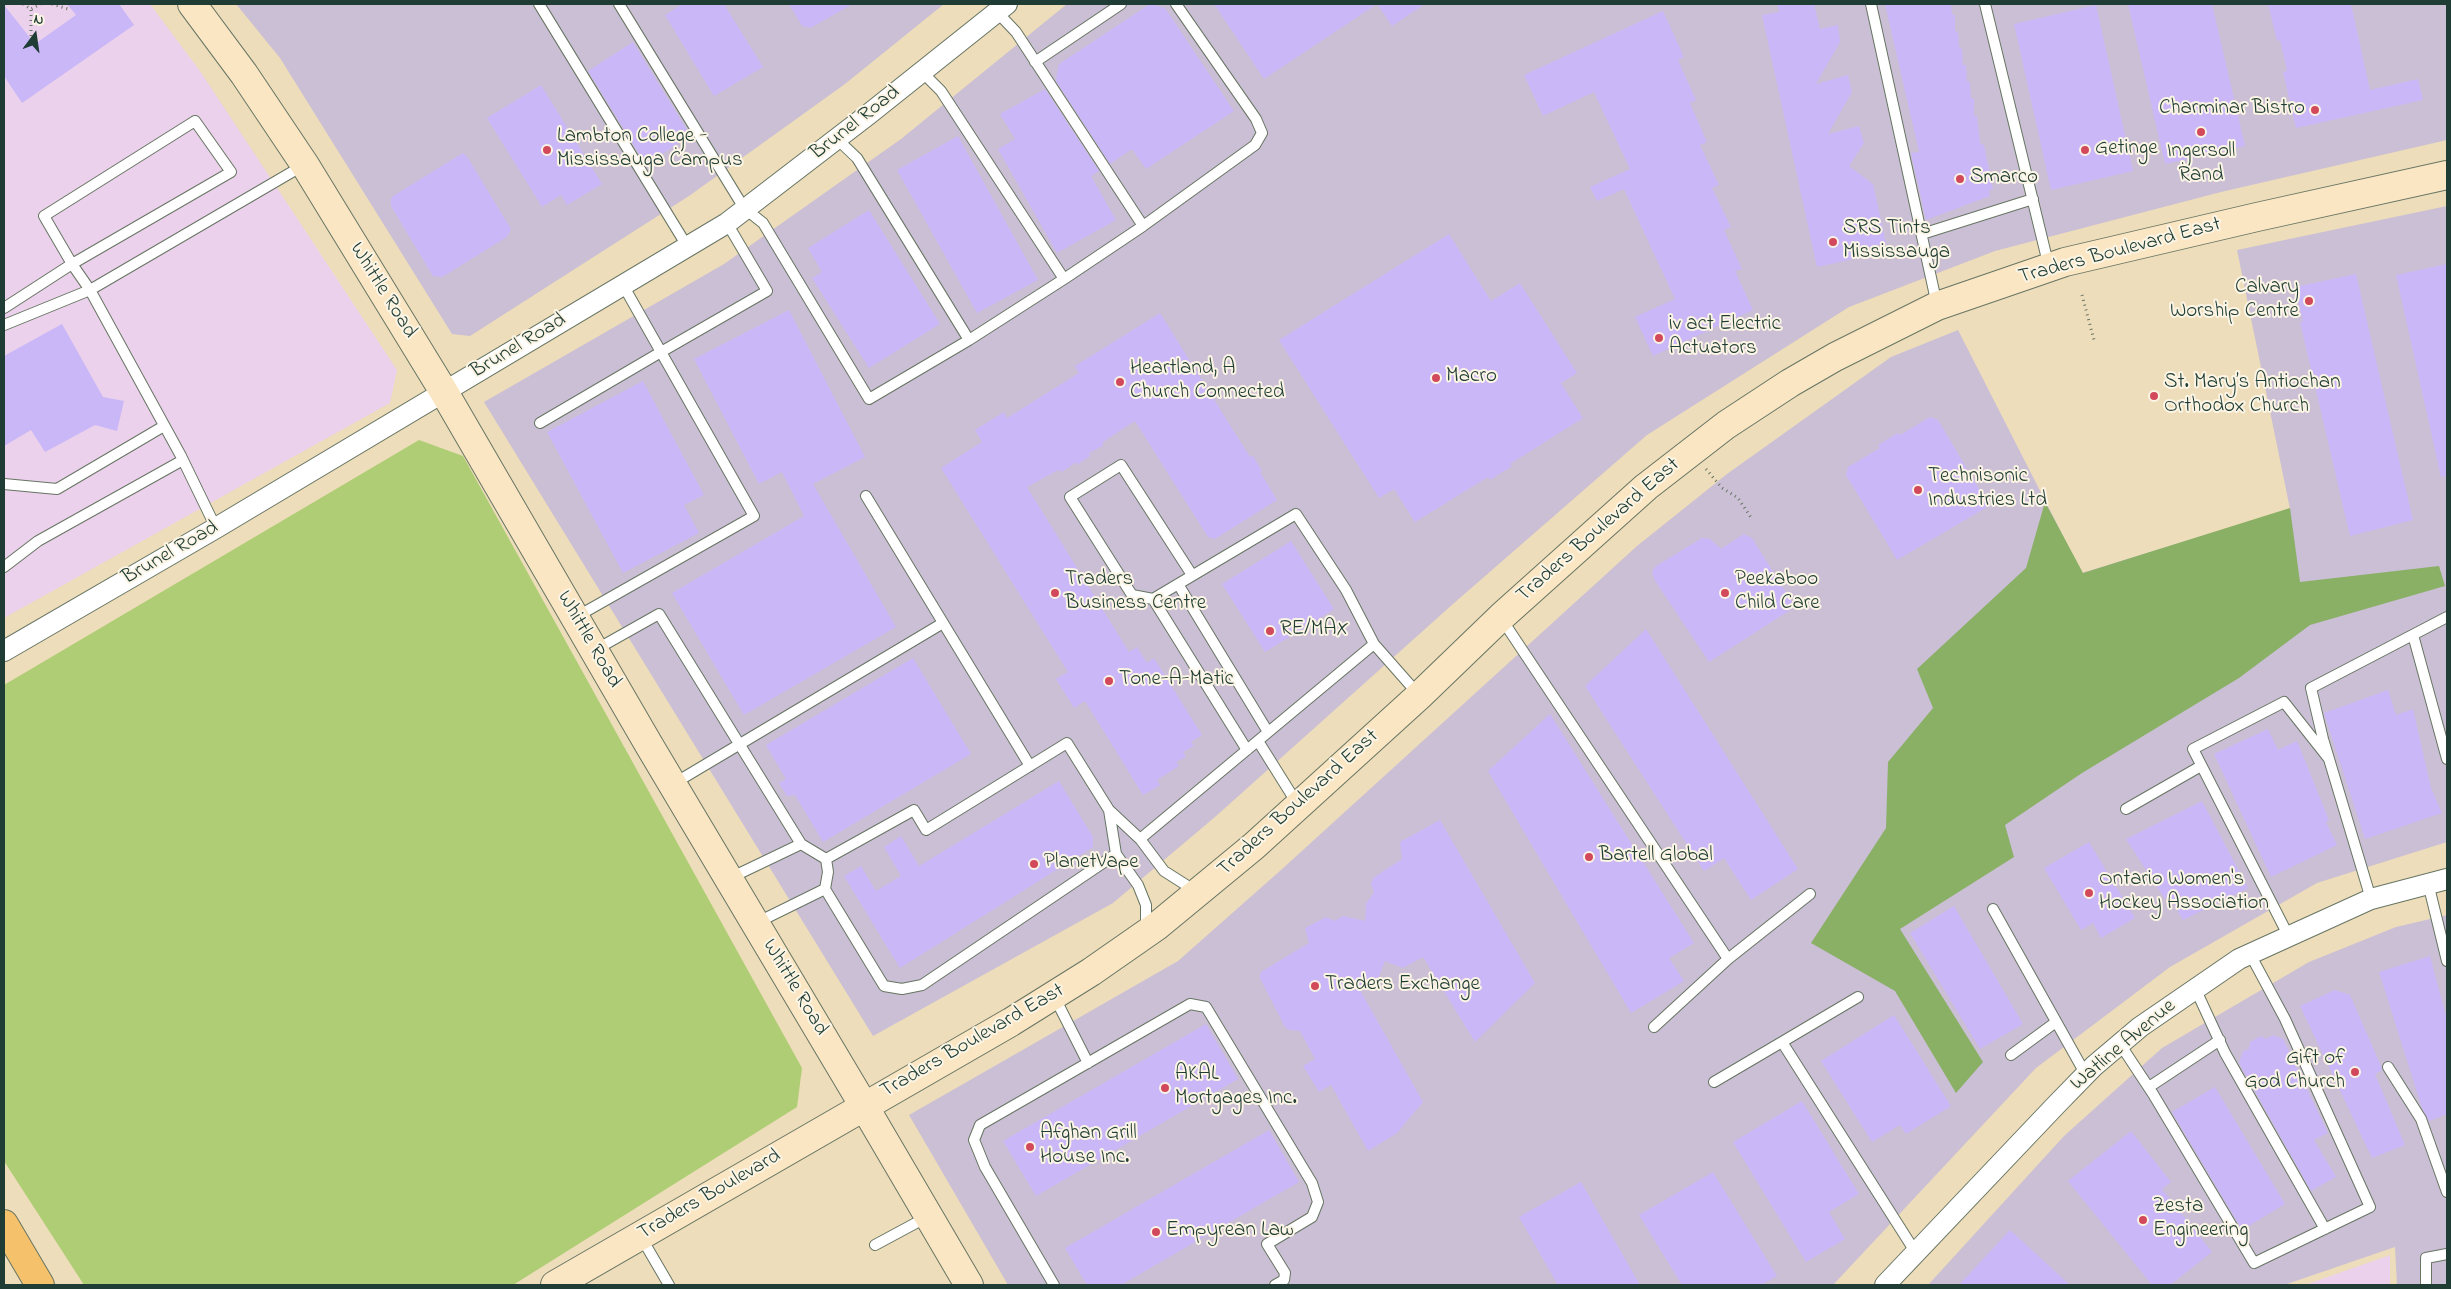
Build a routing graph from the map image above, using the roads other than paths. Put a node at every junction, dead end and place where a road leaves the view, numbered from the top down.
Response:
1 (192, 4) edge
2 (539, 4) edge
3 (619, 4) edge
4 (1121, 4) edge
5 (1176, 4) edge
6 (1871, 4) edge
7 (1985, 4) edge
8 (1002, 8) edge
9 (1036, 62) junction
10 (922, 72) junction
11 (837, 139) junction
12 (305, 165) junction
13 (2447, 175) edge
14 (2033, 199) junction
15 (744, 208) junction
16 (727, 223) junction
17 (1142, 226) junction
18 (1922, 234) junction
19 (687, 246) junction
20 (72, 264) junction
21 (2049, 267) junction
22 (1064, 279) junction
23 (623, 285) junction
24 (90, 290) junction
25 (1937, 306) junction
26 (4, 308) edge
27 (4, 325) edge
28 (969, 340) junction
29 (661, 352) junction
30 (444, 392) junction
31 (540, 423) dead end
32 (164, 426) junction
33 (183, 460) junction
34 (4, 484) edge
35 (866, 496) dead end
36 (216, 528) junction
37 (4, 567) edge
38 (1192, 575) junction
39 (1178, 584) junction
40 (1153, 599) junction
41 (1501, 617) junction
42 (2447, 617) edge
43 (575, 618) junction
44 (943, 623) junction
45 (2413, 635) junction
46 (1374, 644) junction
47 (4, 651) edge
48 (594, 651) junction
49 (1420, 696) junction
50 (1268, 732) junction
51 (1258, 741) junction
52 (740, 745) junction
53 (1246, 750) junction
54 (2329, 759) junction
55 (2447, 759) edge
56 (1030, 766) junction
57 (2201, 766) junction
58 (672, 784) junction
59 (1299, 806) junction
60 (2126, 809) dead end
61 (1109, 810) junction
62 (1140, 839) junction
63 (801, 844) junction
64 (1116, 854) junction
65 (826, 859) junction
66 (729, 879) junction
67 (2447, 879) edge
68 (2428, 884) junction
69 (825, 889) junction
70 (1198, 892) junction
71 (1810, 894) dead end
72 (2371, 899) junction
73 (1993, 909) dead end
74 (755, 923) junction
75 (1146, 934) junction
76 (2288, 935) junction
77 (2250, 954) junction
78 (1728, 959) junction
79 (2447, 961) edge
80 (2195, 988) junction
81 (1054, 995) junction
82 (1858, 997) dead end
83 (2056, 1022) junction
84 (1654, 1027) dead end
85 (2220, 1040) junction
86 (1782, 1042) junction
87 (2120, 1044) junction
88 (2011, 1054) dead end
89 (1088, 1063) junction
90 (2388, 1067) dead end
91 (2086, 1075) junction
92 (1714, 1082) dead end
93 (2149, 1087) junction
94 (864, 1106) junction
95 (2447, 1192) edge
96 (928, 1216) junction
97 (4, 1224) edge
98 (2325, 1229) junction
99 (640, 1236) junction
100 (875, 1246) dead end
101 (1916, 1252) junction
102 (2447, 1254) edge
103 (40, 1285) edge
104 (556, 1285) edge
105 (669, 1285) edge
106 (969, 1285) edge
107 (1054, 1285) edge
108 (1275, 1285) edge
109 (1885, 1285) edge
110 (2426, 1285) edge

1 - 12 street, Whittle Road
2 - 19 lane
3 - 15 lane
4 - 9 lane
5 - 17 lane
6 - 18 lane
7 - 14 lane
8 - 9 lane
8 - 10 street, Brunel Road
9 - 17 lane
10 - 11 street, Brunel Road
10 - 22 lane
11 - 15 street, Brunel Road
11 - 28 lane
12 - 24 lane
12 - 30 street, Whittle Road
13 - 21 street, Traders Boulevard East
14 - 18 lane
14 - 21 lane
15 - 16 street, Brunel Road
15 - 28 lane
16 - 19 street, Brunel Road
16 - 29 lane
17 - 22 lane
18 - 25 lane
19 - 23 street, Brunel Road
20 - 20 lane
20 - 24 lane
20 - 26 lane
21 - 25 street, Traders Boulevard East
22 - 28 lane
23 - 29 lane
23 - 30 street, Brunel Road
24 - 27 lane
24 - 32 lane
25 - 41 street, Traders Boulevard East
29 - 31 lane
29 - 43 lane
30 - 36 street, Brunel Road
30 - 43 street, Whittle Road
32 - 33 lane
32 - 34 lane
33 - 36 lane
33 - 37 lane
35 - 44 lane
36 - 47 street, Brunel Road
38 - 39 lane
38 - 40 lane
38 - 46 lane
39 - 40 lane
39 - 50 lane
40 - 53 lane
41 - 49 street, Traders Boulevard East
41 - 78 lane
42 - 45 lane
43 - 48 street, Whittle Road
44 - 52 lane
44 - 56 lane
45 - 54 lane
45 - 55 lane
46 - 49 lane
46 - 50 lane
48 - 52 lane
48 - 58 street, Whittle Road
49 - 59 street, Traders Boulevard East
50 - 51 lane
51 - 53 lane
51 - 59 lane
52 - 58 lane
52 - 63 lane
53 - 62 lane
54 - 57 lane
54 - 72 lane
56 - 61 lane
56 - 65 lane
57 - 60 lane
57 - 76 lane
58 - 66 street, Whittle Road
59 - 70 street, Traders Boulevard East
61 - 62 lane
61 - 64 lane
62 - 70 lane
63 - 65 lane
63 - 66 lane
64 - 69 lane
64 - 75 lane
65 - 69 lane
66 - 74 street, Whittle Road
67 - 68 street, Watline Avenue
68 - 72 street, Watline Avenue
68 - 79 lane
69 - 74 lane
70 - 75 street, Traders Boulevard East
71 - 78 lane
72 - 76 street, Watline Avenue
73 - 83 lane
74 - 94 street, Whittle Road
75 - 81 street, Traders Boulevard East
76 - 77 street, Watline Avenue
77 - 80 street, Watline Avenue
77 - 98 lane
78 - 84 lane
80 - 85 lane
80 - 87 street, Watline Avenue
81 - 89 lane
81 - 94 street, Traders Boulevard East
82 - 86 lane
83 - 88 lane
83 - 91 lane
85 - 93 lane
85 - 98 lane
86 - 92 lane
86 - 101 lane
87 - 91 street, Watline Avenue
87 - 93 lane
89 - 107 lane
89 - 108 lane
90 - 95 lane
91 - 101 street, Watline Avenue
93 - 98 lane
94 - 96 street, Whittle Road
94 - 99 street, Traders Boulevard
96 - 100 lane
96 - 106 street, Whittle Road
97 - 103 main road
99 - 104 street, Traders Boulevard
99 - 105 lane
101 - 109 street, Watline Avenue
102 - 110 lane

